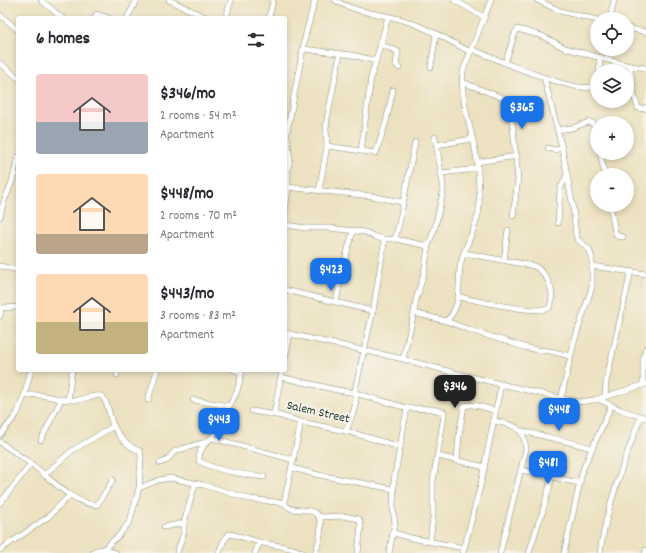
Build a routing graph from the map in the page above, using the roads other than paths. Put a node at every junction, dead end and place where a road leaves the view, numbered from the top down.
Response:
1 (41, 0) edge
2 (137, 0) edge
3 (169, 0) edge
4 (231, 0) edge
5 (273, 0) edge
6 (315, 0) edge
7 (334, 0) edge
8 (454, 0) edge
9 (491, 0) edge
10 (538, 0) edge
11 (614, 0) edge
12 (611, 12) edge
13 (0, 15) edge
14 (60, 16) edge
15 (128, 16) edge
16 (203, 16) edge
17 (227, 16) edge
18 (269, 16) edge
19 (388, 17) junction
20 (484, 17) junction
21 (590, 18) edge
22 (16, 28) edge
23 (634, 29) edge
24 (646, 32) edge
25 (436, 34) junction
26 (382, 44) junction
27 (304, 49) junction
28 (471, 50) junction
29 (340, 54) junction
30 (600, 58) junction
31 (376, 61) junction
32 (0, 63) edge
33 (506, 63) junction
34 (600, 64) edge
35 (622, 64) edge
36 (634, 66) edge
37 (431, 67) dead end
38 (399, 68) dead end
39 (646, 68) edge
40 (16, 76) edge
41 (544, 77) junction
42 (462, 82) junction
43 (590, 87) edge
44 (393, 90) dead end
45 (634, 95) edge
46 (646, 107) edge
47 (590, 122) edge
48 (558, 130) junction
49 (287, 137) edge
50 (287, 137) edge
51 (435, 137) dead end
52 (472, 138) junction
53 (415, 142) dead end
54 (437, 145) junction
55 (327, 146) junction
56 (548, 148) dead end
57 (562, 148) junction
58 (361, 150) junction
59 (517, 156) junction
60 (16, 165) edge
61 (477, 165) junction
62 (441, 173) junction
63 (567, 176) junction
64 (287, 178) edge
65 (287, 187) edge
66 (319, 191) junction
67 (402, 202) junction
68 (611, 212) edge
69 (513, 216) dead end
70 (0, 217) edge
71 (558, 223) dead end
72 (287, 225) edge
73 (508, 230) dead end
74 (353, 231) junction
75 (623, 237) dead end
76 (383, 239) junction
77 (395, 239) junction
78 (428, 246) junction
79 (464, 253) junction
80 (504, 260) junction
81 (0, 266) edge
82 (592, 266) junction
83 (16, 270) edge
84 (631, 271) junction
85 (646, 274) edge
86 (287, 290) edge
87 (459, 297) junction
88 (336, 302) junction
89 (1, 308) edge
90 (16, 308) edge
91 (373, 311) junction
92 (414, 313) junction
93 (0, 316) edge
94 (446, 321) junction
95 (287, 334) edge
96 (646, 348) edge
97 (364, 350) junction
98 (570, 356) junction
99 (403, 359) junction
100 (29, 372) edge
101 (72, 372) edge
102 (156, 372) edge
103 (242, 372) edge
104 (282, 372) edge
105 (281, 377) junction
106 (26, 384) junction
107 (501, 385) junction
108 (645, 385) edge
109 (355, 394) junction
110 (35, 395) junction
111 (24, 396) junction
112 (605, 397) junction
113 (561, 399) junction
114 (61, 400) junction
115 (68, 400) junction
116 (148, 400) dead end
117 (193, 400) dead end
118 (598, 400) junction
119 (229, 406) junction
120 (611, 406) junction
121 (407, 408) junction
122 (252, 411) dead end
123 (496, 411) junction
124 (276, 415) junction
125 (644, 417) edge
126 (494, 421) junction
127 (301, 422) junction
128 (114, 426) junction
129 (346, 431) junction
130 (522, 431) junction
131 (0, 435) edge
132 (212, 438) junction
133 (40, 440) dead end
134 (0, 442) edge
135 (206, 442) junction
136 (400, 447) junction
137 (591, 448) junction
138 (438, 456) junction
139 (294, 460) junction
140 (457, 461) junction
141 (160, 463) dead end
142 (31, 464) junction
143 (485, 467) junction
144 (292, 468) junction
145 (521, 470) junction
146 (44, 475) junction
147 (264, 477) dead end
148 (552, 477) junction
149 (113, 480) dead end
150 (579, 483) junction
151 (195, 484) junction
152 (139, 488) junction
153 (394, 489) junction
154 (70, 495) junction
155 (0, 502) edge
156 (284, 503) junction
157 (319, 517) junction
158 (184, 523) junction
159 (164, 527) dead end
160 (394, 533) junction
161 (260, 542) junction
162 (430, 542) junction
163 (279, 546) junction
164 (104, 549) junction
165 (0, 550) edge
166 (646, 550) edge
167 (464, 551) edge
168 (93, 553) edge
169 (116, 553) edge
170 (177, 553) edge
171 (219, 553) edge
172 (255, 553) edge
173 (277, 553) edge
174 (302, 553) edge
175 (315, 553) edge
176 (358, 553) edge
177 (389, 553) edge
178 (500, 553) edge
179 (529, 553) edge
180 (564, 553) edge
181 (600, 553) edge
182 (645, 553) edge

1 - 14 street
2 - 15 street
3 - 16 street
4 - 17 street
5 - 18 street
6 - 27 street
7 - 19 street
8 - 20 street
9 - 20 street
10 - 21 street
11 - 12 street
13 - 22 street
19 - 25 street
19 - 26 street
20 - 28 street
23 - 24 street
25 - 28 street
25 - 37 street
26 - 31 street
26 - 38 street
27 - 29 street
27 - 49 street
28 - 33 street
28 - 42 street
29 - 31 street
29 - 55 street
30 - 33 street
30 - 34 street
30 - 35 street
31 - 58 street
32 - 40 street
33 - 41 street
36 - 39 street
41 - 43 street
41 - 48 street
42 - 52 street
42 - 59 street
44 - 58 street
45 - 46 street
47 - 48 street
48 - 57 street
50 - 64 street
51 - 54 street
52 - 54 street
52 - 61 street
53 - 67 street
54 - 62 street
55 - 58 street
55 - 66 street
56 - 57 street
57 - 63 street
59 - 61 street
59 - 69 street
60 - 70 street
61 - 62 street
61 - 79 street
62 - 78 street
63 - 71 street
63 - 82 street
65 - 66 street
66 - 67 street
67 - 77 street
68 - 75 street
72 - 74 street
73 - 80 street
74 - 76 street
74 - 88 street
76 - 77 street
76 - 91 street
77 - 78 street
78 - 92 street
79 - 80 street
79 - 87 street
80 - 87 street
81 - 83 street
82 - 84 street
82 - 98 street
84 - 85 street
84 - 112 street
86 - 88 street
87 - 94 street
88 - 91 street
89 - 90 street
89 - 93 street
91 - 97 street
92 - 94 street
92 - 99 street
94 - 98 street
95 - 97 street
96 - 108 street
97 - 99 street
97 - 109 street
98 - 113 street
99 - 107 street
100 - 106 street
101 - 115 street
102 - 116 street
103 - 119 street
104 - 105 street, Salem Street
105 - 109 street
105 - 124 street, Salem Street
106 - 110 street
106 - 111 street
107 - 113 street
107 - 123 street
108 - 112 street
109 - 121 street
109 - 129 street
110 - 111 street
110 - 114 street
111 - 131 street
112 - 118 street
113 - 118 street
114 - 115 street
114 - 133 street
115 - 128 street
117 - 119 street
118 - 120 street
119 - 132 street
120 - 125 street
120 - 137 street
121 - 136 street
121 - 138 street
122 - 124 street
123 - 126 street
123 - 140 street
124 - 127 street, Salem Street
125 - 181 street
126 - 130 street
126 - 143 street
127 - 129 street, Salem Street
127 - 139 street
128 - 146 street
128 - 152 street
129 - 136 street, Salem Street
130 - 137 street
130 - 145 street
132 - 135 street
132 - 139 street
134 - 142 street
135 - 141 street
135 - 147 street
136 - 153 street
137 - 150 street
138 - 140 street
138 - 162 street
139 - 144 street
140 - 143 street
142 - 146 street
142 - 155 street
143 - 167 street
144 - 153 street
144 - 156 street
145 - 148 street
145 - 178 street
146 - 154 street
148 - 150 street
148 - 179 street
149 - 154 street
150 - 180 street
151 - 152 street
151 - 156 street
151 - 158 street
152 - 164 street
153 - 160 street
154 - 165 street
156 - 157 street
157 - 175 street
157 - 176 street
158 - 159 street
158 - 170 street
160 - 162 street
160 - 177 street
161 - 163 street
161 - 171 street
161 - 172 street
162 - 167 street
163 - 173 street
163 - 174 street
164 - 168 street
164 - 169 street
166 - 182 street

